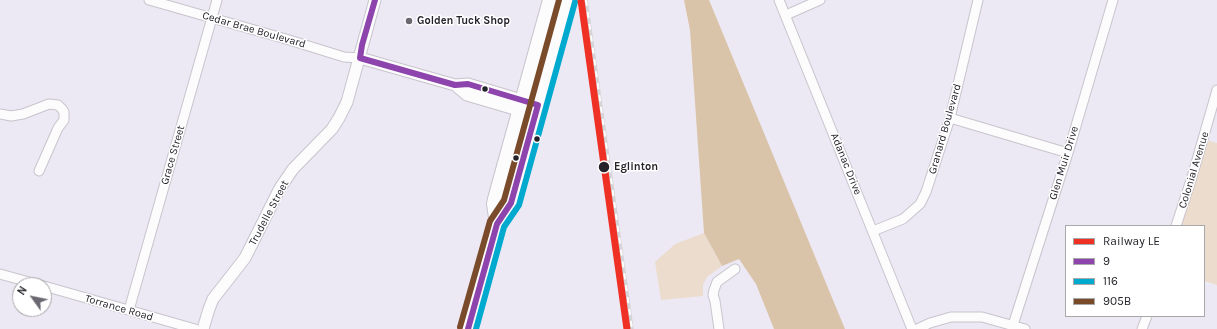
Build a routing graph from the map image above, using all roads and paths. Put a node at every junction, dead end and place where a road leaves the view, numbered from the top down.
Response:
1 (148, 0) edge
2 (217, 0) edge
3 (376, 0) edge
4 (550, 0) edge
5 (567, 0) edge
6 (780, 0) edge
7 (820, 0) edge
8 (978, 0) edge
9 (1113, 0) edge
10 (786, 15) junction
11 (212, 18) junction
12 (360, 58) junction
13 (1217, 90) edge
14 (521, 106) junction
15 (537, 110) junction
16 (0, 114) edge
17 (950, 118) junction
18 (1068, 153) junction
19 (39, 170) dead end
20 (497, 224) junction
21 (1176, 225) edge
22 (873, 230) junction
23 (735, 269) dead end
24 (0, 274) edge
25 (12, 277) edge
26 (52, 288) edge
27 (130, 310) junction
28 (1147, 317) edge
29 (1013, 325) junction
30 (195, 329) edge
31 (203, 329) edge
32 (468, 329) edge
33 (719, 329) edge
34 (912, 329) edge
35 (917, 329) edge
36 (1025, 329) edge
37 (1142, 329) edge

1 - 11 street, Cedar Brae Boulevard
2 - 11 street, Grace Street
3 - 12 street, Trudelle Street
4 - 14 main road
5 - 15 main road
6 - 10 street, Adanac Drive
7 - 10 street
8 - 17 street, Granard Boulevard
9 - 18 street, Glen Muir Drive
10 - 22 street, Adanac Drive
11 - 12 street, Cedar Brae Boulevard
11 - 27 street, Grace Street
12 - 14 street
12 - 31 street, Trudelle Street
13 - 21 street, Colonial Avenue
14 - 15 street
14 - 20 main road
15 - 20 main road
16 - 19 street
17 - 18 street
17 - 22 street, Granard Boulevard
18 - 29 street, Glen Muir Drive
20 - 32 main road
22 - 34 street, Adanac Drive
23 - 33 street
24 - 25 street
26 - 27 street, Torrance Road
27 - 30 street, Torrance Road
28 - 37 street
29 - 35 street
29 - 36 street

